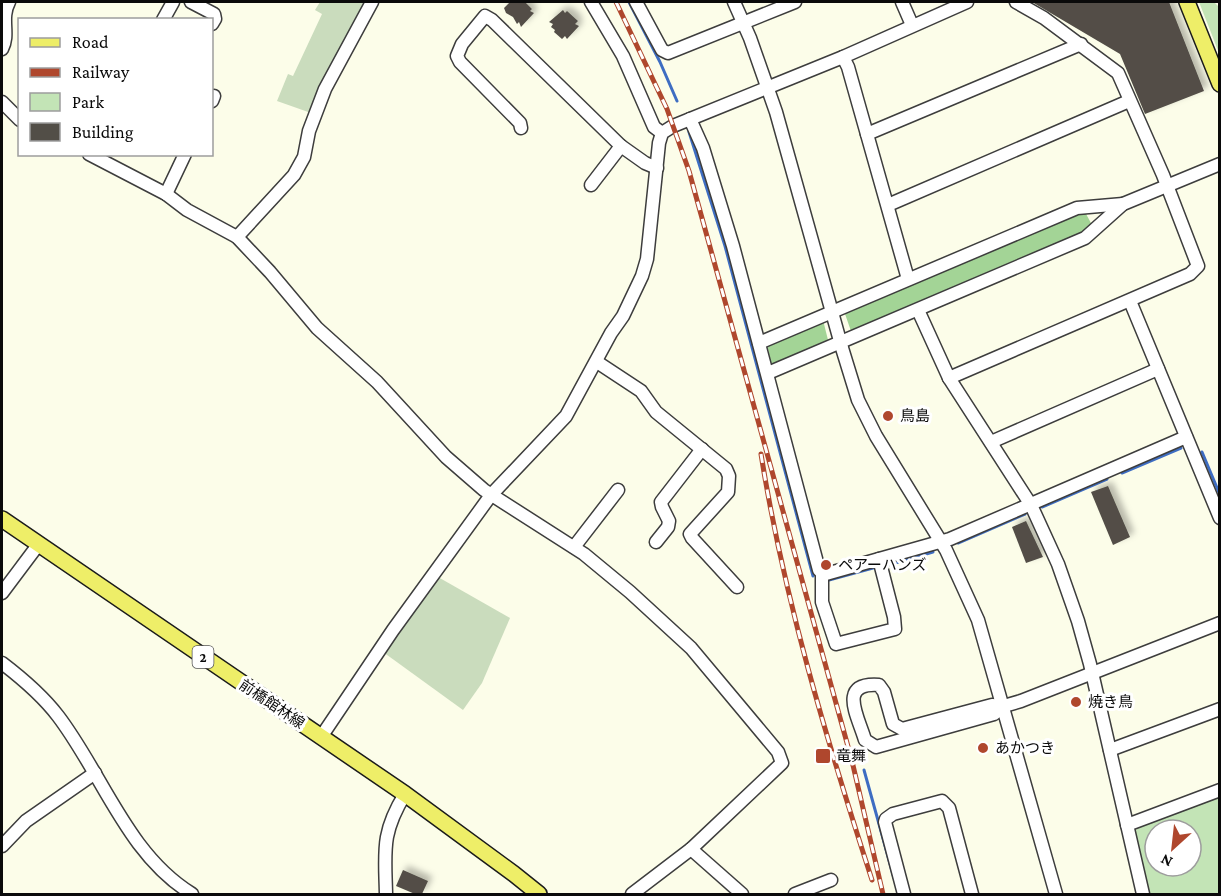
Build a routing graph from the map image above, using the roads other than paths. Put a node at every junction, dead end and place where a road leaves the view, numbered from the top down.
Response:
1 (9, 2) edge
2 (173, 2) edge
3 (191, 2) edge
4 (372, 2) edge
5 (591, 2) edge
6 (636, 2) edge
7 (734, 2) edge
8 (795, 2) edge
9 (902, 2) edge
10 (967, 2) edge
11 (1016, 2) edge
12 (1187, 2) edge
13 (164, 18) edge
14 (213, 22) edge
15 (744, 22) junction
16 (912, 25) junction
17 (1081, 44) junction
18 (2, 49) edge
19 (843, 57) junction
20 (1220, 84) edge
21 (768, 87) junction
22 (1130, 101) junction
23 (2, 102) edge
24 (18, 118) edge
25 (690, 119) junction
26 (521, 128) dead end
27 (662, 133) junction
28 (867, 134) junction
29 (621, 146) junction
30 (93, 156) edge
31 (184, 156) edge
32 (1220, 164) edge
33 (657, 168) junction
34 (591, 185) dead end
35 (1166, 186) junction
36 (166, 194) junction
37 (1124, 204) junction
38 (888, 205) junction
39 (237, 237) junction
40 (908, 279) junction
41 (1130, 301) junction
42 (918, 310) junction
43 (832, 312) junction
44 (759, 343) junction
45 (840, 343) junction
46 (597, 362) junction
47 (1158, 369) junction
48 (768, 373) junction
49 (949, 378) junction
50 (1186, 437) junction
51 (991, 442) junction
52 (702, 449) junction
53 (618, 490) dead end
54 (491, 495) junction
55 (1031, 505) junction
56 (1220, 518) edge
57 (2, 519) edge
58 (656, 542) dead end
59 (942, 542) junction
60 (38, 545) junction
61 (574, 547) junction
62 (879, 559) junction
63 (822, 573) junction
64 (737, 586) dead end
65 (2, 593) edge
66 (1220, 623) edge
67 (2, 663) edge
68 (1092, 673) junction
69 (1004, 706) junction
70 (1220, 709) edge
71 (321, 737) junction
72 (1110, 750) junction
73 (95, 773) junction
74 (1220, 790) edge
75 (405, 794) junction
76 (1127, 825) junction
77 (2, 846) edge
78 (691, 849) junction
79 (831, 880) dead end
80 (192, 894) edge
81 (386, 894) edge
82 (539, 894) edge
83 (632, 894) edge
84 (742, 894) edge
85 (795, 894) edge
86 (904, 894) edge
87 (972, 894) edge
88 (1056, 894) edge
89 (1143, 894) edge

1 - 18 street
2 - 13 street
3 - 14 street
4 - 39 street
5 - 27 street
6 - 15 street
7 - 15 street
8 - 15 street
9 - 16 street
10 - 16 street
11 - 17 street
12 - 20 main road
15 - 21 street
16 - 19 street
17 - 22 street
17 - 28 street
19 - 21 street
19 - 28 street
21 - 25 street
21 - 43 street
22 - 35 street
22 - 38 street
23 - 24 street
25 - 27 street
25 - 44 street
26 - 29 street
27 - 33 street
28 - 38 street
29 - 33 street
29 - 34 street
30 - 36 street
31 - 36 street
32 - 35 street
33 - 46 street
35 - 37 street
35 - 41 street
36 - 39 street
37 - 40 street
37 - 42 street
38 - 40 street
39 - 54 street
40 - 43 street
41 - 47 street
41 - 49 street
42 - 45 street
42 - 49 street
43 - 44 street
43 - 45 street
44 - 48 street
45 - 48 street
45 - 59 street
46 - 52 street
46 - 54 street
47 - 50 street
47 - 51 street
48 - 63 street
49 - 51 street
50 - 55 street
50 - 56 street
51 - 55 street
52 - 58 street
52 - 64 street
53 - 61 street
54 - 61 street
54 - 71 street
55 - 59 street
55 - 68 street
57 - 60 main road, 前橋館林線 / 2
59 - 62 street
59 - 69 street
60 - 65 street
60 - 71 main road, 前橋館林線 / 2
61 - 78 street
62 - 63 street
62 - 63 street
66 - 68 street
67 - 73 street
68 - 69 street
68 - 72 street
69 - 69 street
69 - 88 street
70 - 72 street
71 - 75 main road, 前橋館林線 / 2
72 - 76 street
73 - 77 street
73 - 80 street
74 - 76 street
75 - 81 street
75 - 82 main road, 前橋館林線 / 2
76 - 89 street
78 - 83 street
78 - 84 street
79 - 85 street
86 - 87 street

